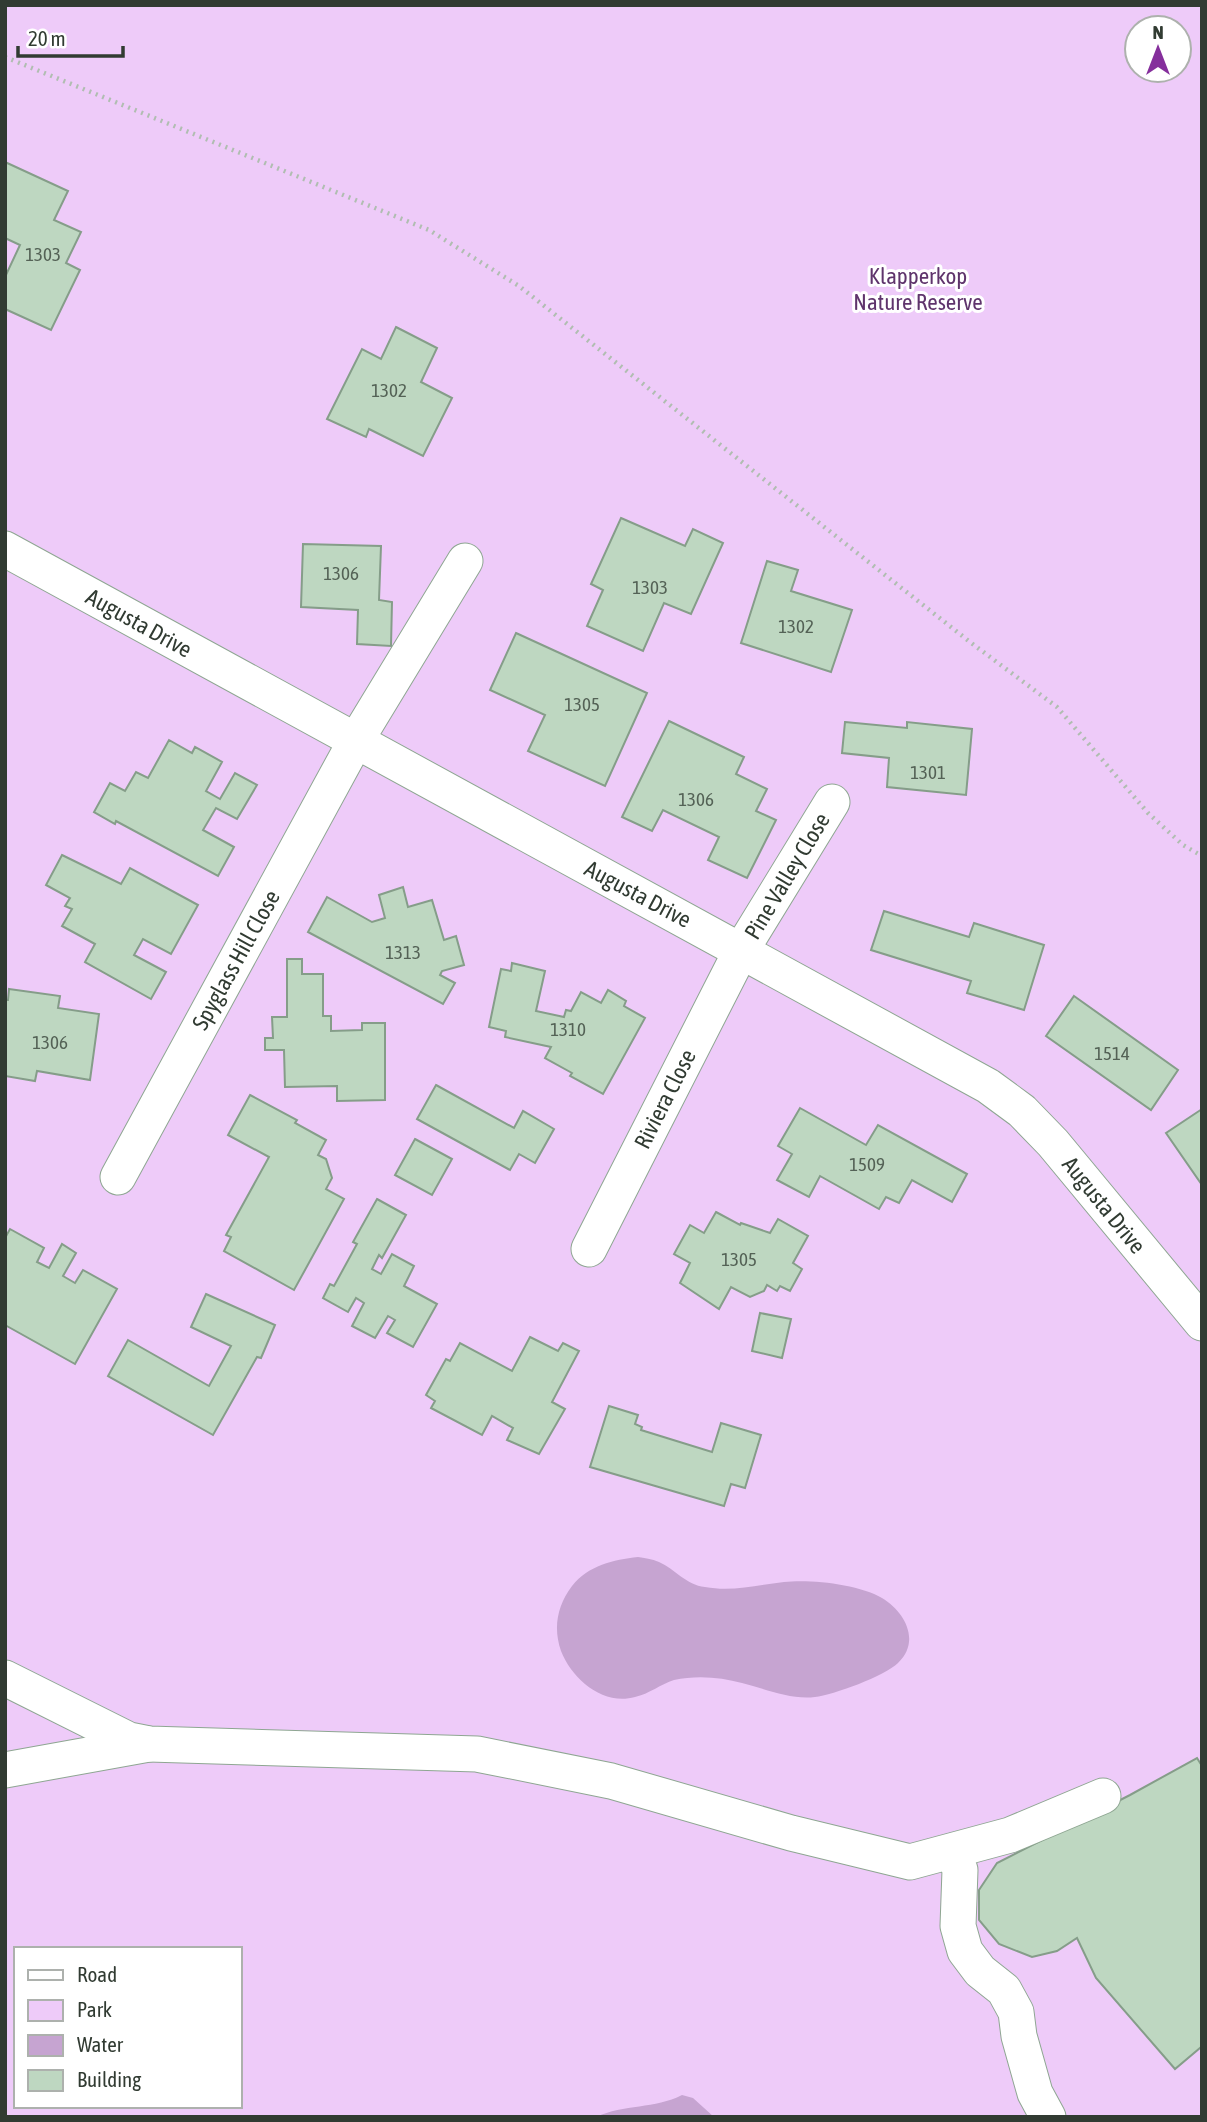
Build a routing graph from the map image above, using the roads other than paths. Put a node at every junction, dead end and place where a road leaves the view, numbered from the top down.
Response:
1 (5, 549) edge
2 (465, 561) dead end
3 (355, 742) junction
4 (832, 802) dead end
5 (742, 949) junction
6 (118, 1177) dead end
7 (589, 1249) dead end
8 (1202, 1323) edge
9 (5, 1678) edge
10 (149, 1744) junction
11 (5, 1770) edge
12 (1103, 1796) dead end
13 (953, 1851) junction
14 (1048, 2117) edge

1 - 3 street, Augusta Drive
2 - 3 street, Spyglass Hill Close
3 - 5 street, Augusta Drive
3 - 6 street, Spyglass Hill Close
4 - 5 street, Pine Valley Close
5 - 7 street, Riviera Close
5 - 8 street, Augusta Drive
9 - 10 street
10 - 11 street
10 - 13 street
12 - 13 street
13 - 14 street

